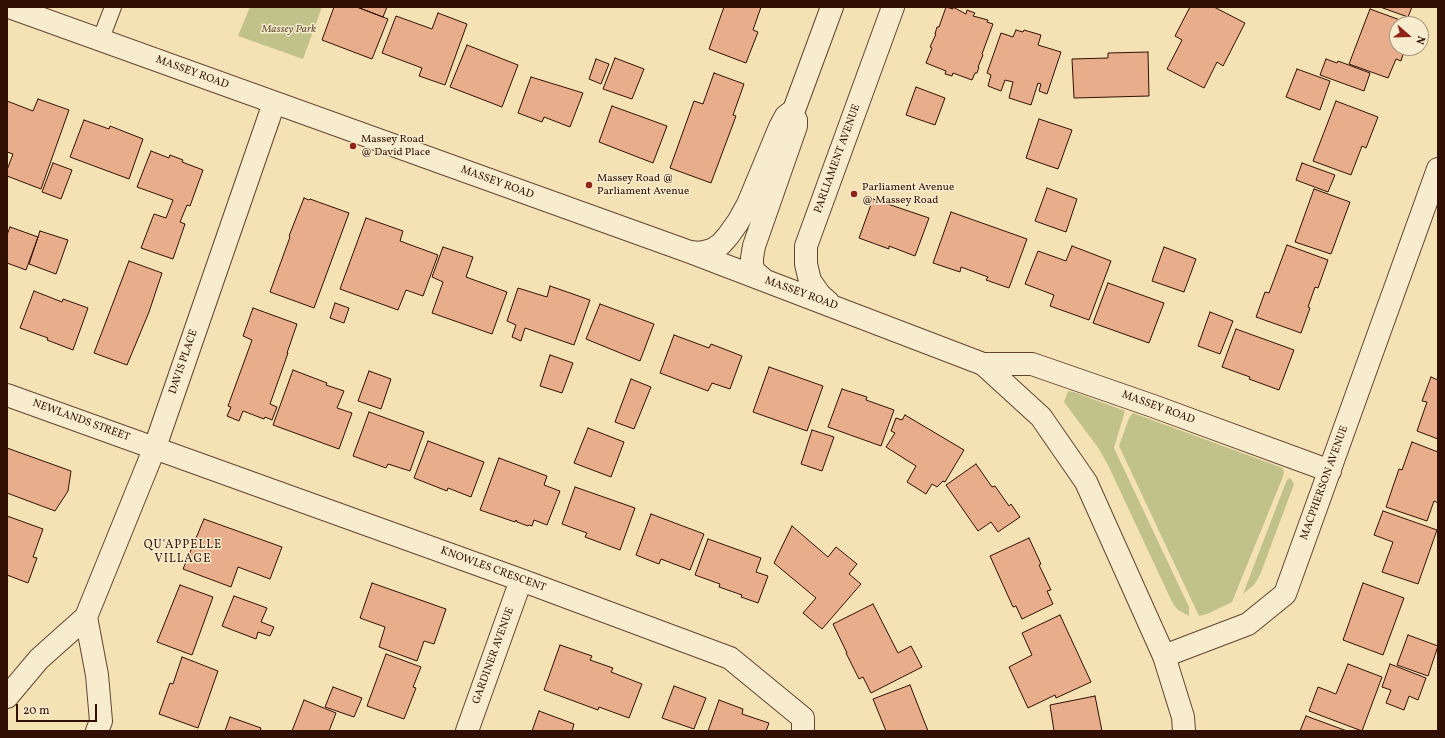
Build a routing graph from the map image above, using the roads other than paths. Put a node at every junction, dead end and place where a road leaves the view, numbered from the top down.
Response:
1 (9, 7) edge
2 (113, 7) edge
3 (832, 7) edge
4 (893, 7) edge
5 (100, 41) junction
6 (274, 103) junction
7 (794, 110) junction
8 (1438, 169) edge
9 (806, 246) junction
10 (690, 252) junction
11 (768, 281) junction
12 (833, 306) junction
13 (983, 364) junction
14 (7, 395) edge
15 (155, 447) junction
16 (1330, 471) junction
17 (521, 580) junction
18 (86, 617) junction
19 (1164, 656) junction
20 (7, 698) edge
21 (97, 731) edge
22 (467, 731) edge
23 (803, 731) edge
24 (1184, 731) edge

1 - 5 street, MASSEY ROAD
2 - 5 lane
3 - 7 street
4 - 9 street, PARLIAMENT AVENUE
5 - 6 street, MASSEY ROAD
6 - 10 street, MASSEY ROAD
6 - 15 street, DAVIS PLACE
7 - 10 street
7 - 11 street
8 - 16 street, MACPHERSON AVENUE
9 - 11 street
9 - 12 street, PARLIAMENT AVENUE
10 - 11 street, MASSEY ROAD
11 - 12 street, MASSEY ROAD
12 - 13 street, MASSEY ROAD
13 - 16 street, MASSEY ROAD
13 - 19 street, MASSEY ROAD
14 - 15 street, NEWLANDS STREET
15 - 17 street, KNOWLES CRESCENT
15 - 18 street, DAVIS PLACE
16 - 19 street, MACPHERSON AVENUE
17 - 22 street, GARDINER AVENUE
17 - 23 street, KNOWLES CRESCENT
18 - 20 street, DAVIS PLACE
18 - 21 street
19 - 24 street

